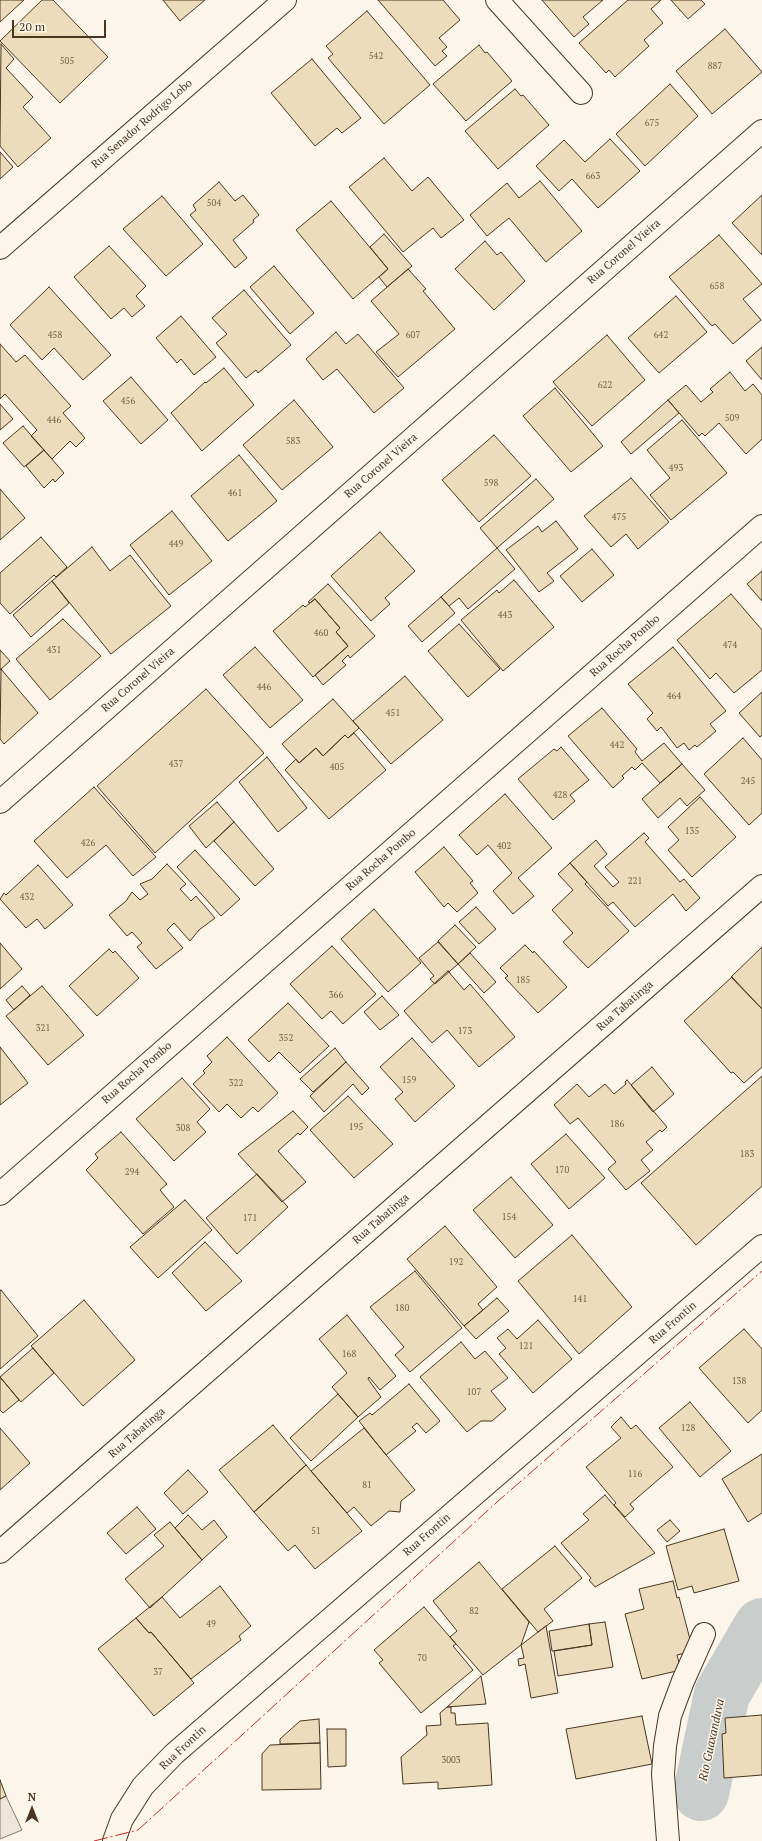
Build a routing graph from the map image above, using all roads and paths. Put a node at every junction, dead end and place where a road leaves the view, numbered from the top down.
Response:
1 (285, 0) edge
2 (497, 0) edge
3 (581, 93) dead end
4 (762, 131) edge
5 (0, 248) edge
6 (762, 526) edge
7 (0, 802) edge
8 (762, 886) edge
9 (0, 1194) edge
10 (762, 1246) edge
11 (0, 1552) edge
12 (704, 1634) dead end
13 (114, 1841) edge
14 (668, 1841) edge

1 - 5 street, Rua Senador Rodrigo Lobo
2 - 3 street
4 - 7 street, Rua Coronel Vieira
6 - 9 street, Rua Rocha Pombo
8 - 11 street, Rua Tabatinga
10 - 13 street, Rua Frontin
12 - 14 street

